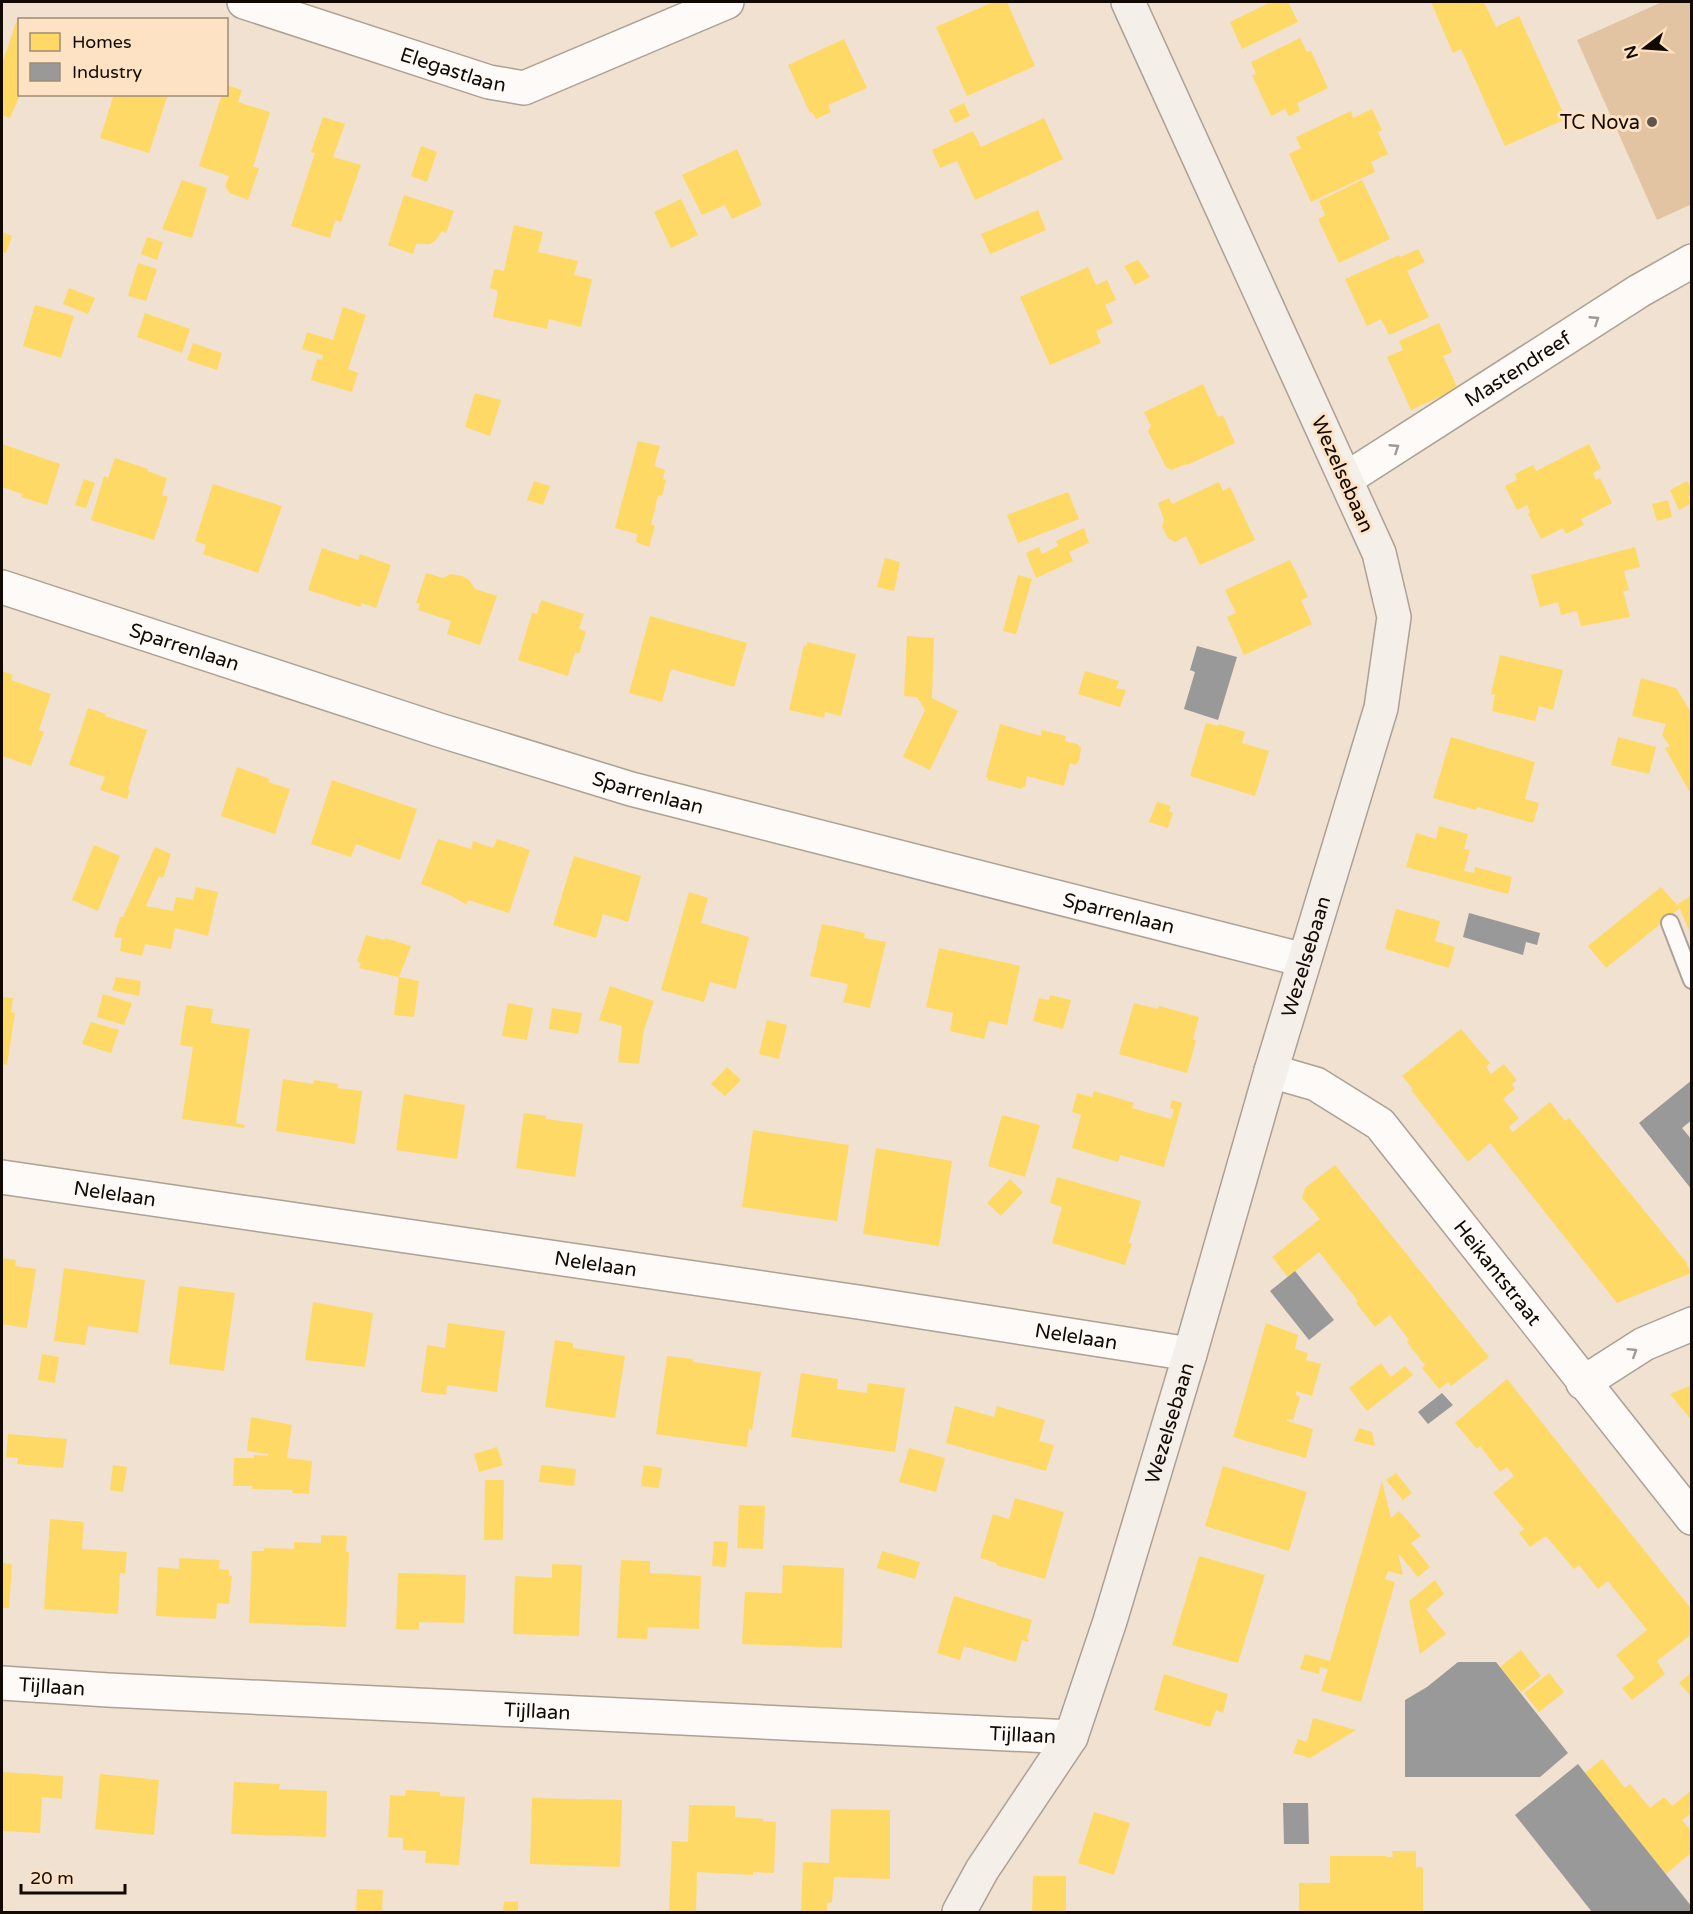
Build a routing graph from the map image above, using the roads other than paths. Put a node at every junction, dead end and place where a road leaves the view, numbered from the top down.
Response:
1 (244, 2) edge
2 (727, 2) edge
3 (1128, 2) edge
4 (1692, 261) edge
5 (1346, 480) junction
6 (2, 587) edge
7 (1670, 923) dead end
8 (1304, 960) junction
9 (1692, 980) edge
10 (1271, 1071) junction
11 (2, 1177) edge
12 (1692, 1324) edge
13 (1190, 1354) junction
14 (1583, 1383) junction
15 (1692, 1518) edge
16 (2, 1683) edge
17 (1071, 1737) junction
18 (959, 1912) edge

1 - 2 street, Elegastlaan
3 - 5 street, Wezelsebaan
5 -> 4 street, Mastendreef
5 - 8 street, Wezelsebaan
6 - 8 street, Sparrenlaan
7 - 9 lane
8 - 10 street, Wezelsebaan
10 - 13 street, Wezelsebaan
10 - 14 street, Heikantstraat
11 - 13 street, Nelelaan
14 -> 12 street
13 - 17 street, Wezelsebaan
14 - 15 street, Heikantstraat
16 - 17 street, Tijllaan
17 - 18 street, Wezelsebaan

